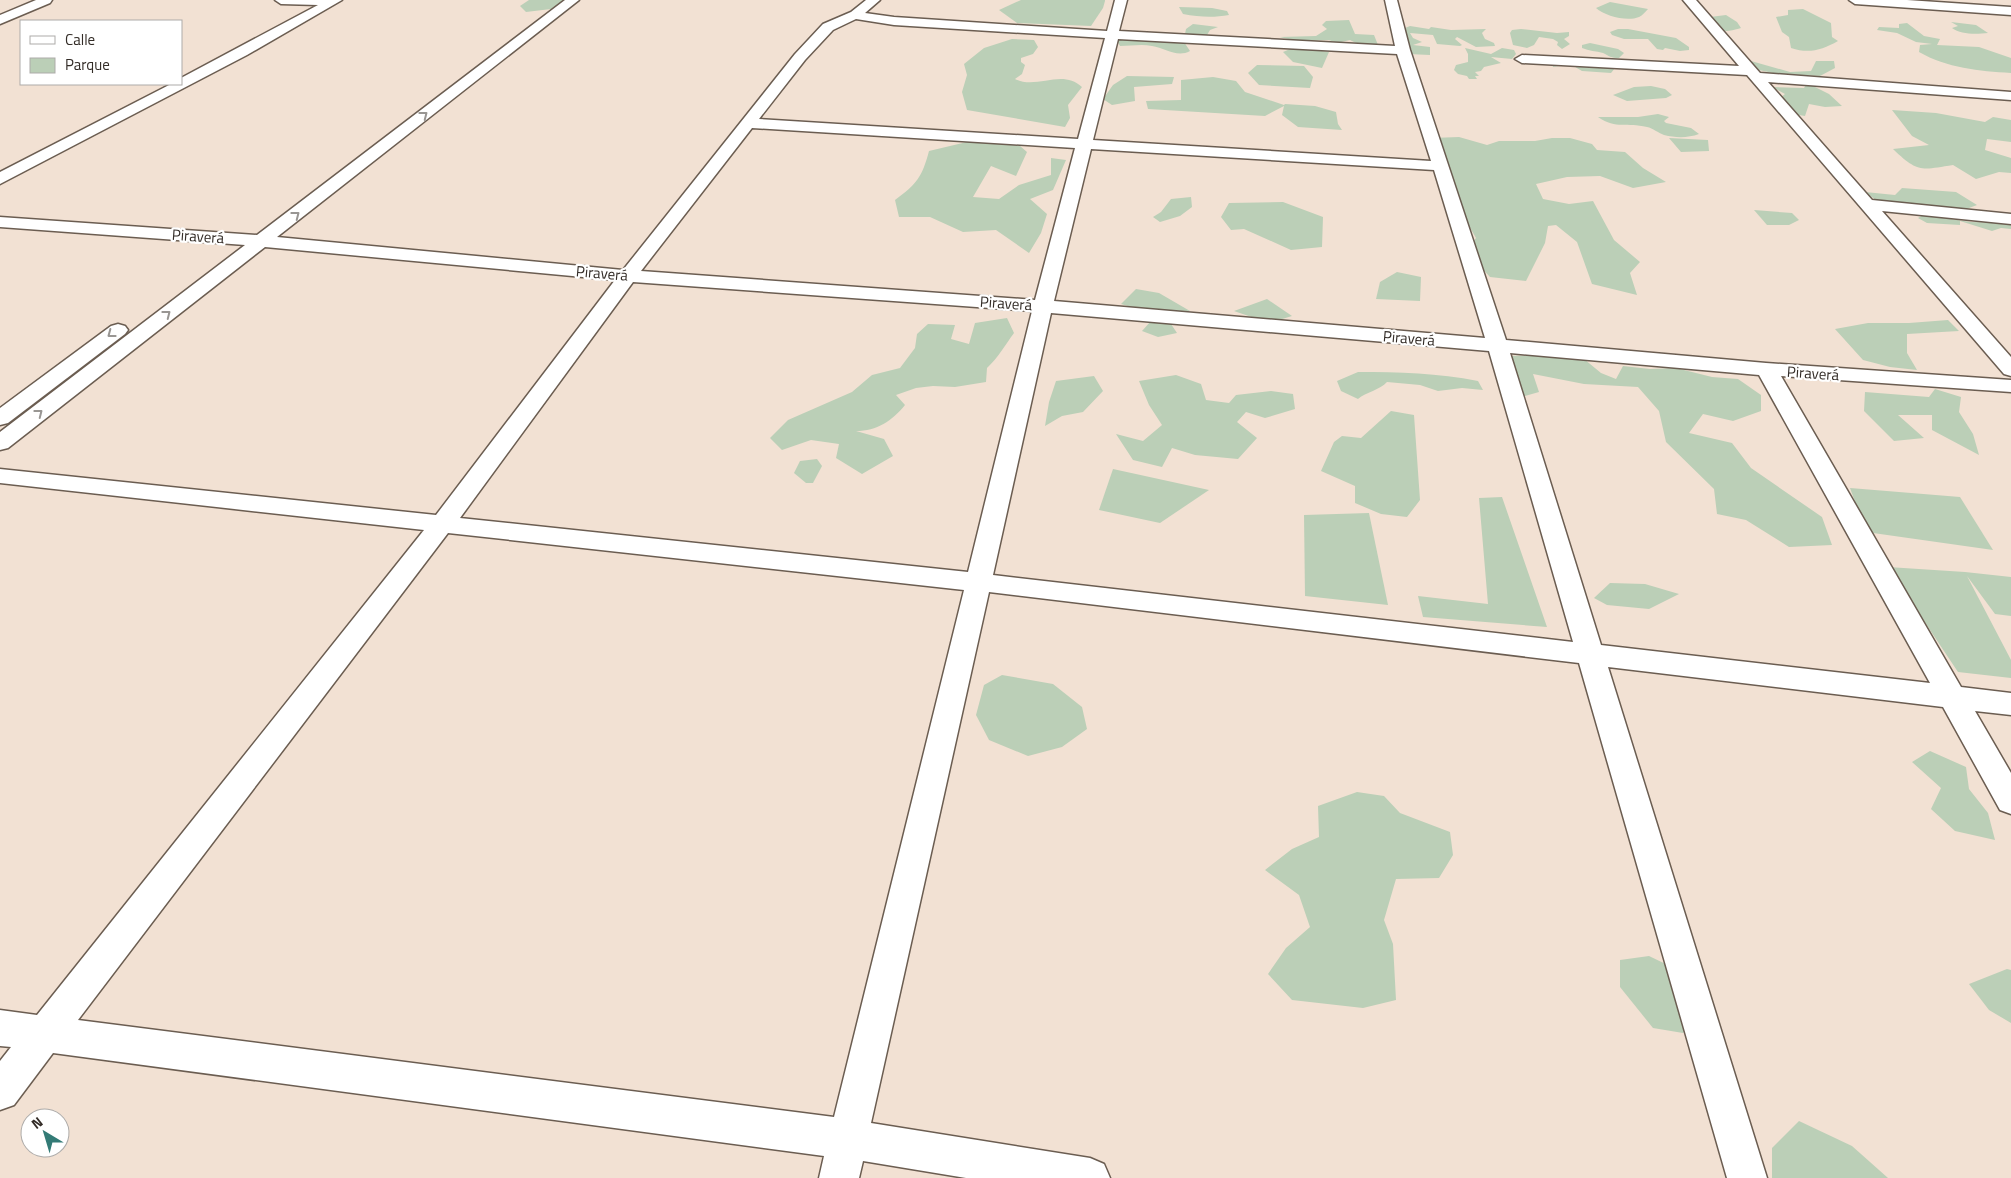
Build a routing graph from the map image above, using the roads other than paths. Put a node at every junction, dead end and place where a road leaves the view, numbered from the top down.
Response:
1 (46, 0) edge
2 (281, 0) edge
3 (556, 0) edge
4 (573, 0) edge
5 (1121, 0) edge
6 (1391, 0) edge
7 (1689, 0) edge
8 (1855, 0) edge
9 (2006, 0) edge
10 (334, 1) edge
11 (2011, 4) edge
12 (865, 7) edge
13 (2011, 11) edge
14 (0, 20) edge
15 (1113, 35) junction
16 (1403, 50) junction
17 (1522, 59) dead end
18 (468, 66) junction
19 (486, 67) junction
20 (1753, 74) junction
21 (182, 84) edge
22 (180, 85) edge
23 (2011, 96) edge
24 (750, 123) junction
25 (1083, 144) junction
26 (1439, 166) junction
27 (0, 179) edge
28 (1865, 204) junction
29 (2011, 219) edge
30 (0, 222) edge
31 (238, 239) junction
32 (261, 242) junction
33 (190, 275) dead end
34 (628, 276) junction
35 (1043, 306) junction
36 (135, 317) dead end
37 (1498, 346) junction
38 (1766, 369) junction
39 (2011, 370) edge
40 (2011, 386) edge
41 (0, 418) edge
42 (0, 443) edge
43 (0, 476) edge
44 (442, 524) junction
45 (977, 582) junction
46 (1591, 654) junction
47 (1950, 696) junction
48 (2011, 704) edge
49 (2011, 801) edge
50 (0, 1028) edge
51 (44, 1034) junction
52 (0, 1091) edge
53 (848, 1139) junction
54 (839, 1178) edge
55 (1090, 1178) edge
56 (1747, 1178) edge

1 - 14 street
2 - 10 street
3 - 18 street
4 - 19 street
5 - 15 street
6 - 16 street
7 - 20 street
8 - 13 street
9 - 11 street
10 - 21 street
12 - 15 street
12 - 24 street
15 - 16 street
15 - 25 street
16 - 26 street
17 - 20 street
18 - 19 street
18 - 31 street
32 -> 19 street
20 - 23 street
20 - 28 street
22 - 27 street
24 - 25 street
24 - 34 street
25 - 26 street
25 - 35 street
26 - 37 street
28 - 29 street
28 - 39 street
30 - 31 street, Piraverá
31 - 32 street, Piraverá
31 - 33 street
32 - 34 street, Piraverá
42 -> 32 street
34 - 35 street, Piraverá
34 - 44 street
35 - 37 street, Piraverá
35 - 45 street
36 -> 41 street
37 - 38 street, Piraverá
37 - 46 street
38 - 40 street, Piraverá
38 - 47 street
43 - 44 street
44 - 45 street
44 - 51 street
45 - 46 street
45 - 53 street
46 - 47 street
46 - 56 street
47 - 48 street
47 - 49 street
50 - 51 street
51 - 52 street
51 - 53 street
53 - 54 street
53 - 55 street

